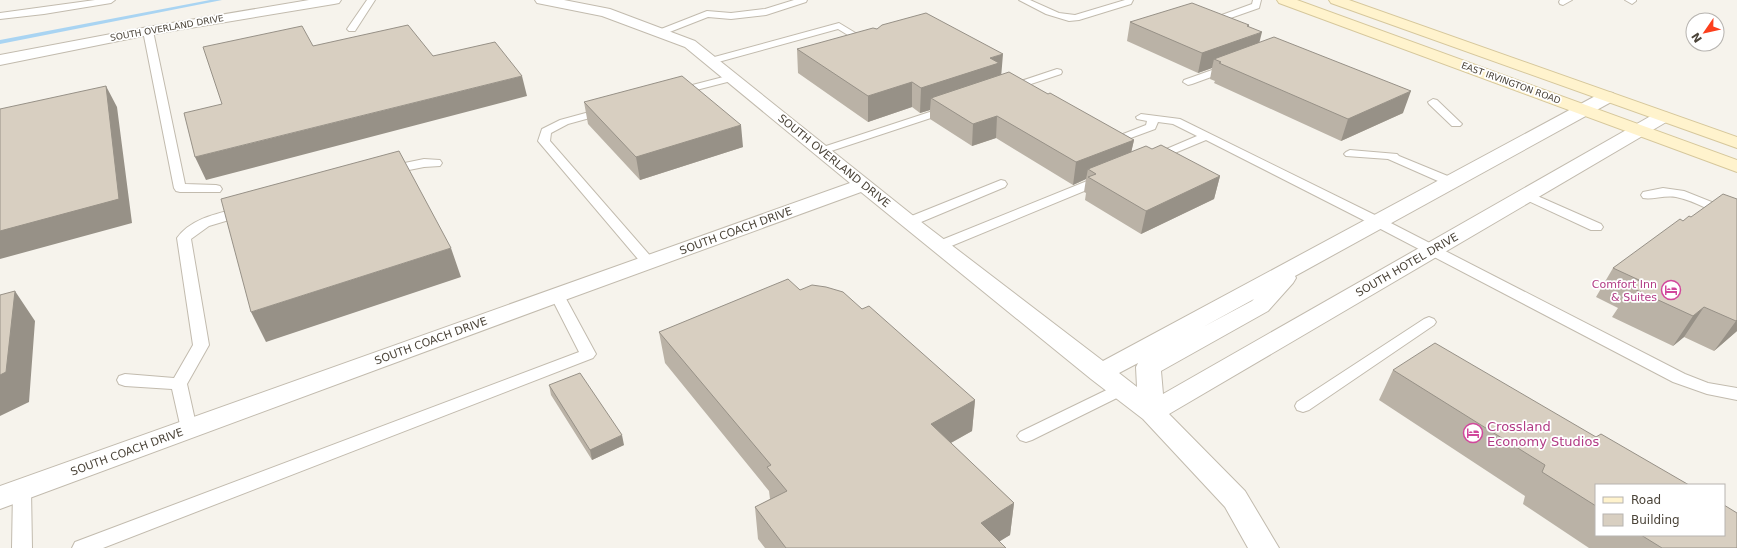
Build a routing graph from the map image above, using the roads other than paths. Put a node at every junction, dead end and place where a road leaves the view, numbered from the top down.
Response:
1 (111, 0) edge
2 (334, 0) edge
3 (370, 0) edge
4 (542, 0) edge
5 (803, 0) edge
6 (1023, 0) edge
7 (1129, 0) edge
8 (1257, 0) edge
9 (1284, 0) edge
10 (1336, 0) edge
11 (242, 7) edge
12 (0, 16) edge
13 (1222, 18) edge
14 (352, 29) dead end
15 (148, 31) junction
16 (659, 33) junction
17 (876, 48) edge
18 (0, 60) edge
19 (711, 61) junction
20 (1240, 63) edge
21 (1057, 72) dead end
22 (730, 78) junction
23 (1188, 82) dead end
24 (1017, 86) junction
25 (1003, 90) edge
26 (1029, 92) edge
27 (669, 94) edge
28 (1607, 97) junction
29 (1433, 102) dead end
30 (960, 105) edge
31 (615, 108) edge
32 (1584, 110) junction
33 (1141, 117) dead end
34 (1662, 117) junction
35 (1154, 118) junction
36 (1456, 124) dead end
37 (1098, 130) edge
38 (1638, 130) junction
39 (1207, 136) junction
40 (1737, 144) edge
41 (821, 151) junction
42 (1350, 154) dead end
43 (436, 163) dead end
44 (1141, 163) edge
45 (1737, 166) edge
46 (374, 174) edge
47 (1112, 175) edge
48 (1451, 182) junction
49 (1001, 184) dead end
50 (863, 185) junction
51 (216, 189) dead end
52 (1647, 195) dead end
53 (1526, 196) junction
54 (255, 208) edge
55 (1737, 216) edge
56 (908, 222) junction
57 (1378, 222) junction
58 (1596, 227) dead end
59 (939, 246) junction
60 (1432, 250) junction
61 (648, 262) junction
62 (1297, 266) junction
63 (557, 295) junction
64 (1429, 322) dead end
65 (1100, 373) junction
66 (125, 380) dead end
67 (179, 384) junction
68 (1121, 389) junction
69 (1737, 394) edge
70 (1302, 406) dead end
71 (1152, 412) junction
72 (189, 429) junction
73 (1026, 436) dead end
74 (11, 494) edge
75 (22, 548) edge
76 (82, 548) edge
77 (1264, 548) edge

1 - 12 lane
2 - 11 street, SOUTH OVERLAND DRIVE
3 - 14 lane
4 - 16 street, SOUTH OVERLAND DRIVE
5 - 16 lane
6 - 7 lane
8 - 13 lane
9 - 32 main road, EAST IRVINGTON ROAD
10 - 28 main road, EAST IRVINGTON ROAD
11 - 15 street, SOUTH OVERLAND DRIVE
15 - 18 street, SOUTH OVERLAND DRIVE
15 - 51 lane
16 - 19 street, SOUTH OVERLAND DRIVE
17 - 19 lane
19 - 22 street, SOUTH OVERLAND DRIVE
20 - 23 lane
21 - 24 lane
22 - 27 lane
22 - 41 street, SOUTH OVERLAND DRIVE
24 - 25 lane
24 - 26 lane
28 - 32 street
28 - 34 main road, EAST IRVINGTON ROAD
29 - 36 lane
30 - 41 lane
31 - 61 lane
32 - 38 main road, EAST IRVINGTON ROAD
32 - 48 street
33 - 35 lane
34 - 38 street, SOUTH HOTEL DRIVE
34 - 40 main road, EAST IRVINGTON ROAD
35 - 37 lane
35 - 39 lane
38 - 45 main road, EAST IRVINGTON ROAD
38 - 53 street, SOUTH HOTEL DRIVE
39 - 44 lane
39 - 57 lane
41 - 50 street, SOUTH OVERLAND DRIVE
42 - 48 lane
43 - 46 lane
47 - 59 lane
48 - 57 street
49 - 56 lane
50 - 56 street, SOUTH OVERLAND DRIVE
50 - 61 street, SOUTH COACH DRIVE
52 - 55 lane
53 - 58 lane
53 - 60 street, SOUTH HOTEL DRIVE
54 - 67 lane
56 - 59 street, SOUTH OVERLAND DRIVE
57 - 60 lane
57 - 62 street
59 - 65 street, SOUTH OVERLAND DRIVE
60 - 69 lane
60 - 71 street, SOUTH HOTEL DRIVE
61 - 63 street, SOUTH COACH DRIVE
62 - 65 street
62 - 71 street
63 - 72 street, SOUTH COACH DRIVE
63 - 76 lane
64 - 70 lane
65 - 68 street, SOUTH OVERLAND DRIVE
66 - 67 lane
67 - 72 lane
68 - 71 street, SOUTH OVERLAND DRIVE
68 - 73 lane
71 - 77 street, SOUTH OVERLAND DRIVE
72 - 74 street, SOUTH COACH DRIVE
74 - 75 lane

